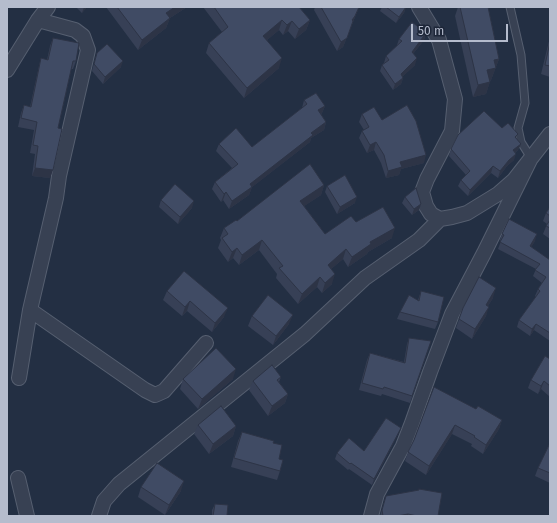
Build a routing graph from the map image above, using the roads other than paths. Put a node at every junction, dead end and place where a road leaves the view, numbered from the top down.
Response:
1 (48, 7) edge
2 (419, 7) edge
3 (510, 7) edge
4 (38, 20) junction
5 (7, 70) edge
6 (550, 134) edge
7 (531, 158) junction
8 (440, 219) junction
9 (30, 310) junction
10 (206, 343) dead end
11 (19, 378) dead end
12 (18, 478) dead end
13 (27, 516) edge
14 (99, 516) edge
15 (371, 516) edge

1 - 4 street
2 - 8 street
3 - 7 lane
4 - 5 street
4 - 9 street
6 - 7 street
7 - 8 street
7 - 15 street
8 - 14 street
9 - 10 street
9 - 11 street
12 - 13 street

